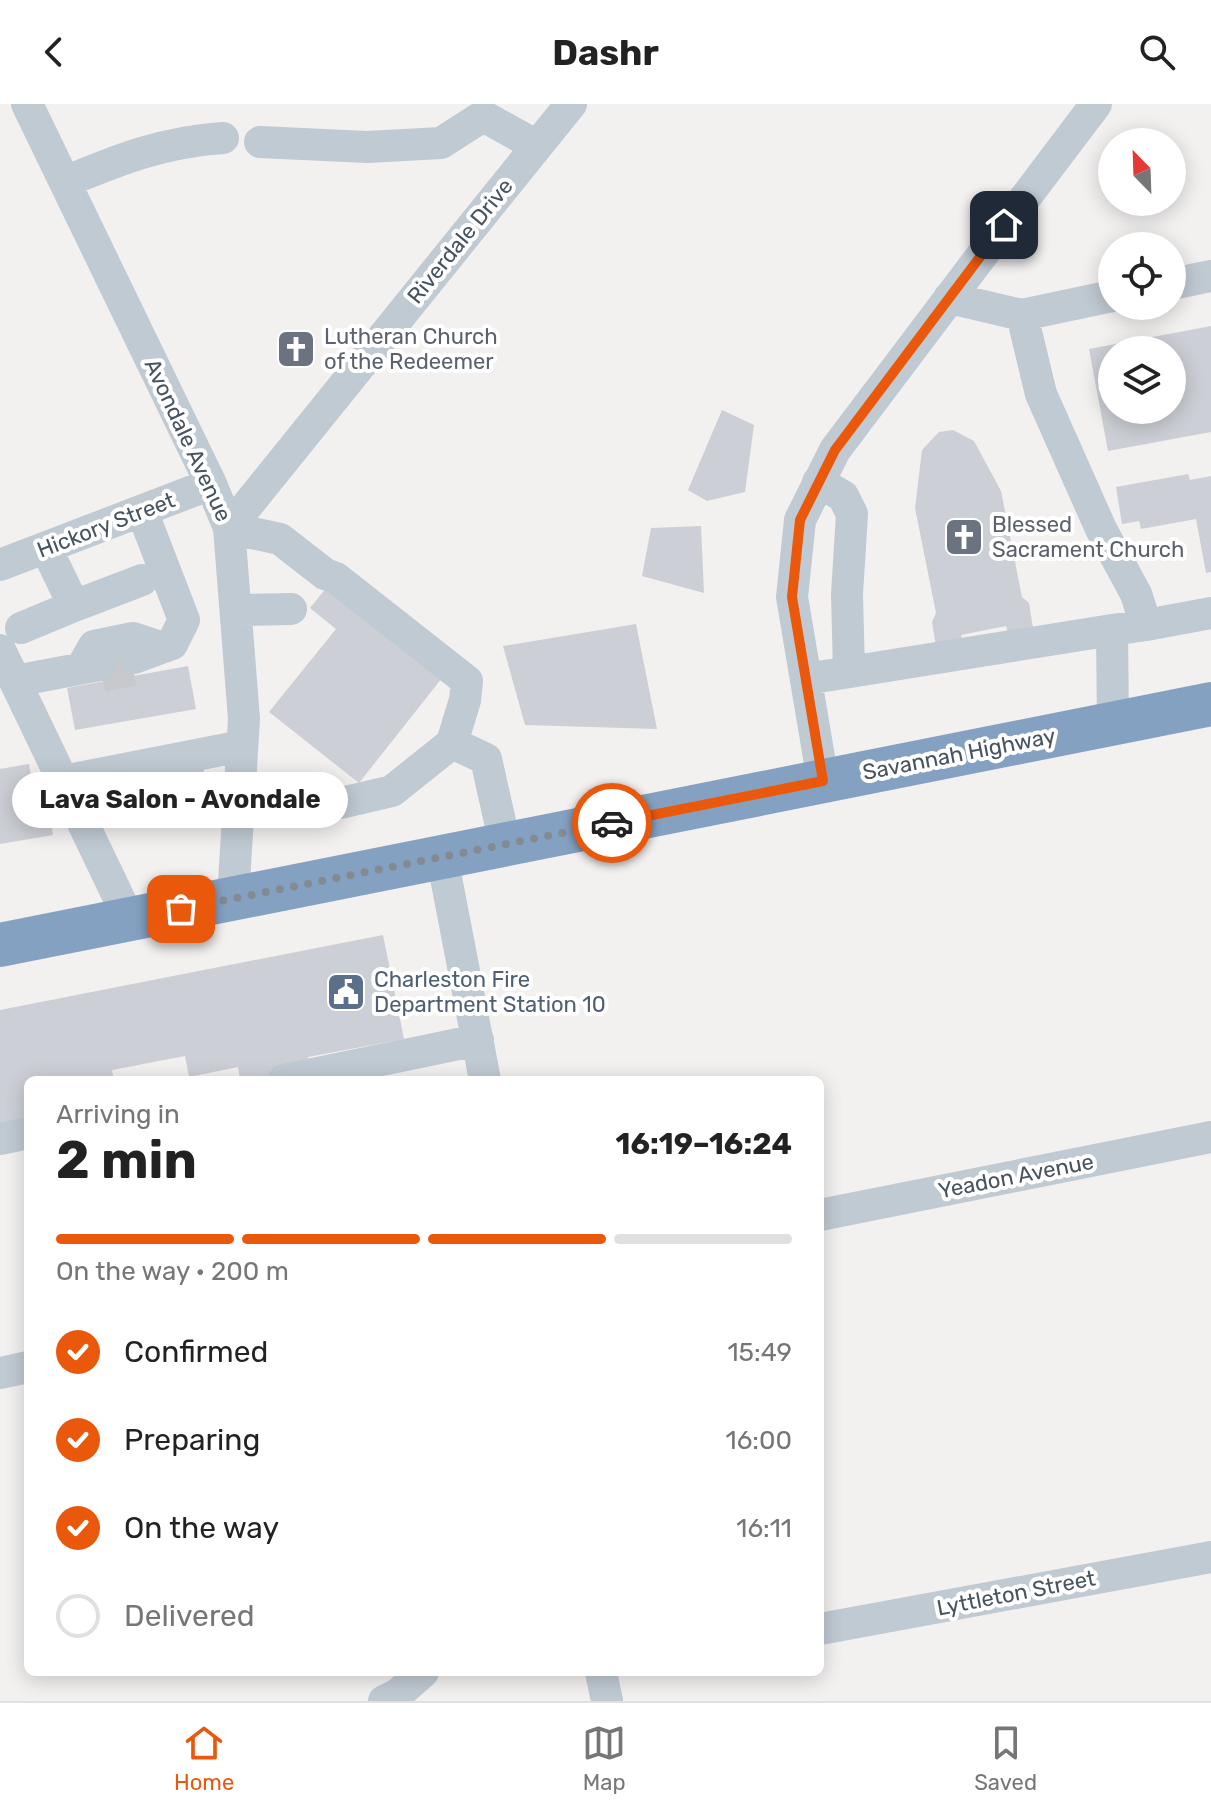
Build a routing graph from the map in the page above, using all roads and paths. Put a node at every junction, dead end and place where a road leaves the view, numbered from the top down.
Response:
1 (27, 104) edge
2 (571, 104) edge
3 (1096, 104) edge
4 (223, 138) dead end
5 (260, 142) dead end
6 (537, 146) junction
7 (65, 182) junction
8 (1211, 276) edge
9 (1186, 281) edge
10 (949, 298) junction
11 (1098, 299) edge
12 (1022, 315) junction
13 (818, 482) junction
14 (211, 484) junction
15 (142, 511) junction
16 (229, 528) junction
17 (46, 548) junction
18 (0, 565) edge
19 (142, 580) dead end
20 (74, 606) junction
21 (291, 609) dead end
22 (238, 610) junction
23 (1211, 613) edge
24 (1146, 625) junction
25 (1112, 630) junction
26 (10, 639) edge
27 (849, 672) junction
28 (806, 679) junction
29 (15, 681) junction
30 (1211, 704) edge
31 (1113, 723) junction
32 (452, 743) junction
33 (242, 746) junction
34 (190, 756) junction
35 (95, 775) junction
36 (63, 781) junction
37 (823, 781) junction
38 (240, 785) junction
39 (505, 844) junction
40 (442, 857) junction
41 (233, 898) junction
42 (129, 919) junction
43 (0, 921) edge
44 (50, 935) junction
45 (0, 945) edge
46 (478, 1040) junction
47 (303, 1076) edge
48 (484, 1076) edge
49 (24, 1134) edge
50 (1211, 1137) edge
51 (0, 1139) edge
52 (824, 1214) edge
53 (24, 1368) edge
54 (0, 1373) edge
55 (1211, 1557) edge
56 (824, 1628) edge
57 (418, 1676) edge
58 (602, 1676) edge
59 (384, 1701) edge
60 (607, 1701) edge

1 - 7 street, Avondale Avenue
2 - 6 street, Riverdale Drive
3 - 10 street
4 - 7 street
5 - 6 street
6 - 16 street, Riverdale Drive
7 - 14 street, Avondale Avenue
8 - 9 street
10 - 12 street
10 - 13 street
11 - 12 street
12 - 24 street
13 - 27 street
13 - 28 street
14 - 15 street, Hickory Street
14 - 16 street, Avondale Avenue
15 - 17 street, Hickory Street
15 - 29 street
16 - 22 street, Avondale Avenue
16 - 32 street
17 - 18 street, Hickory Street
17 - 20 street
19 - 20 street
20 - 26 street
21 - 22 street
22 - 33 street, Avondale Avenue
23 - 24 street
24 - 25 street
25 - 27 street
25 - 31 street
26 - 29 street
27 - 28 street
28 - 37 street
29 - 36 street
30 - 31 highway, Savannah Highway
31 - 37 highway, Savannah Highway
32 - 38 street
32 - 39 street
33 - 34 street
33 - 38 street, Avondale Avenue
34 - 35 street
34 - 35 street
35 - 36 street
36 - 42 street
37 - 39 highway, Savannah Highway
38 - 41 street, Avondale Avenue
39 - 40 highway, Savannah Highway
40 - 41 highway, Savannah Highway
40 - 46 street
41 - 42 highway, Savannah Highway
42 - 44 highway, Savannah Highway
43 - 44 street
44 - 45 highway, Savannah Highway
46 - 47 street
46 - 48 street
49 - 51 street
50 - 52 street, Yeadon Avenue
53 - 54 street
55 - 56 street, Lyttleton Street
57 - 59 street
58 - 60 street

